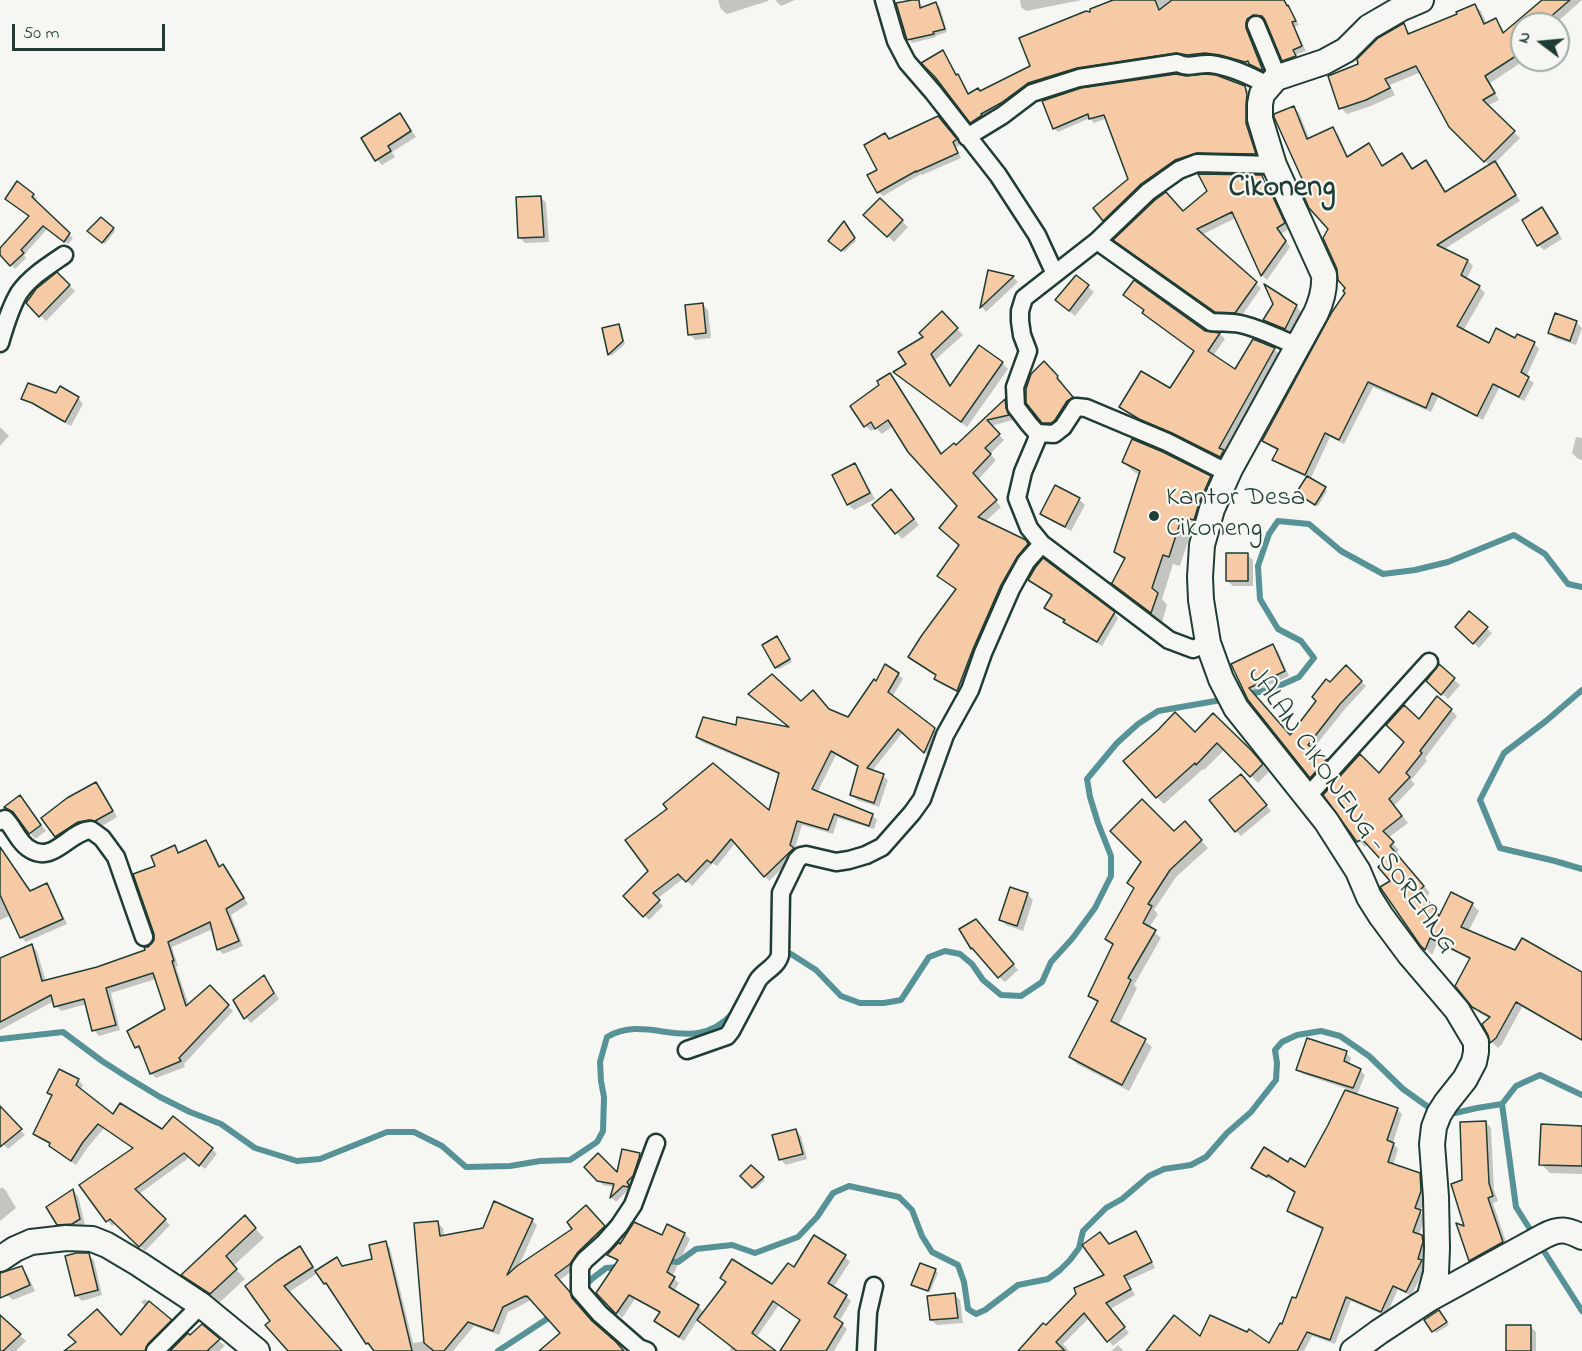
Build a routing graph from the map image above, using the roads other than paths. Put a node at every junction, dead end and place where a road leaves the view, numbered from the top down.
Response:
1 (884, 0) edge
2 (1422, 0) edge
3 (1256, 25) dead end
4 (1274, 82) junction
5 (967, 137) junction
6 (1274, 165) junction
7 (1097, 241) junction
8 (64, 255) dead end
9 (1055, 273) junction
10 (0, 343) edge
11 (1298, 346) junction
12 (1037, 433) junction
13 (1228, 473) junction
14 (1042, 544) junction
15 (1208, 643) junction
16 (1429, 662) dead end
17 (1306, 798) junction
18 (0, 821) edge
19 (144, 937) dead end
20 (687, 1050) dead end
21 (656, 1143) dead end
22 (1582, 1237) edge
23 (0, 1259) edge
24 (874, 1286) dead end
25 (1429, 1299) junction
26 (201, 1305) junction
27 (155, 1351) edge
28 (257, 1351) edge
29 (647, 1351) edge
30 (866, 1351) edge
31 (1353, 1351) edge

1 - 5 street
2 - 4 street
3 - 4 street
4 - 5 street
4 - 6 street, JALAN CIKONENG - SOREANG
5 - 9 street
6 - 7 street
6 - 11 street, JALAN CIKONENG - SOREANG
7 - 9 street
7 - 11 street
8 - 10 street
9 - 12 street
11 - 13 street, JALAN CIKONENG - SOREANG
12 - 13 street
12 - 14 street
13 - 15 street, JALAN CIKONENG - SOREANG
14 - 15 street
14 - 20 street
15 - 17 street, JALAN CIKONENG - SOREANG
16 - 17 street
17 - 25 street, JALAN CIKONENG - SOREANG
18 - 19 street
21 - 29 street
22 - 25 street
23 - 26 street
24 - 30 street
25 - 31 street
26 - 27 street
26 - 28 street

